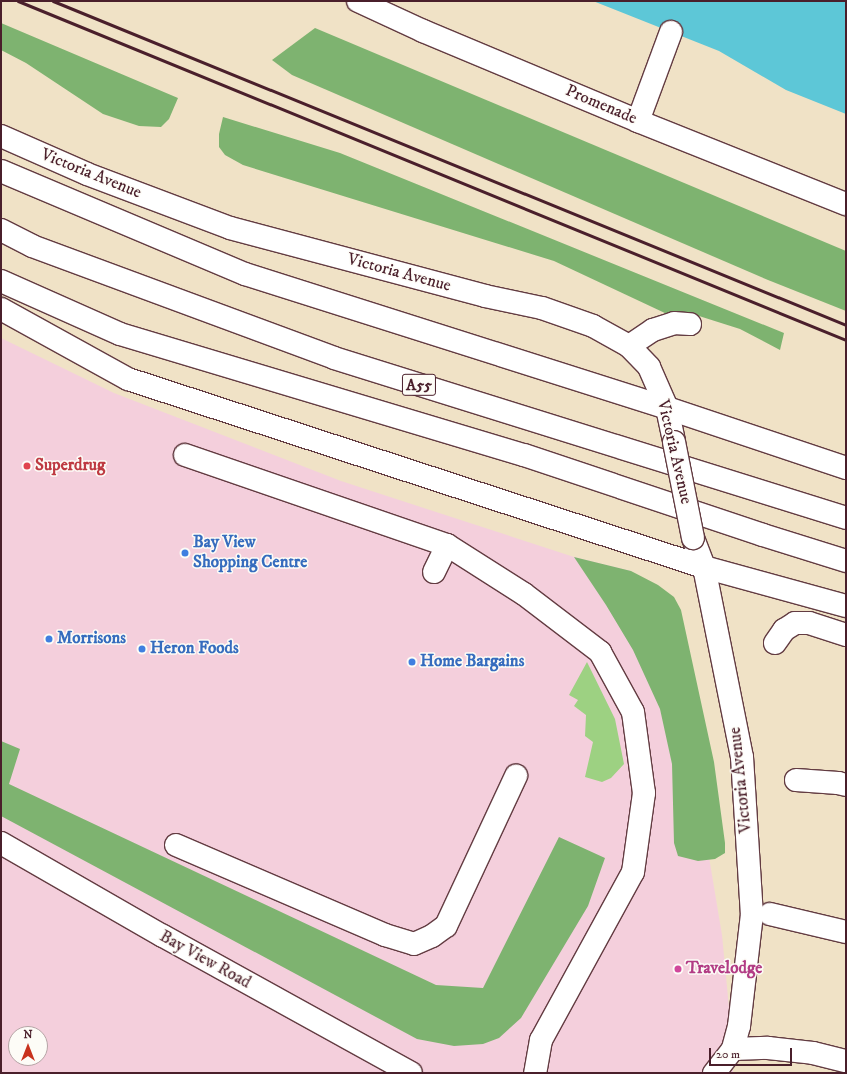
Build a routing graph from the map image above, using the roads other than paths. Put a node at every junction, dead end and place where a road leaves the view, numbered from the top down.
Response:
1 (358, 1) edge
2 (671, 32) dead end
3 (638, 121) junction
4 (1, 136) edge
5 (1, 171) edge
6 (846, 204) edge
7 (1, 230) edge
8 (1, 281) edge
9 (1, 309) edge
10 (690, 324) dead end
11 (629, 346) junction
12 (667, 408) junction
13 (185, 455) dead end
14 (846, 468) edge
15 (846, 518) edge
16 (447, 545) junction
17 (846, 561) edge
18 (704, 567) junction
19 (434, 572) dead end
20 (846, 606) edge
21 (846, 635) edge
22 (775, 644) dead end
23 (516, 776) dead end
24 (796, 780) dead end
25 (846, 785) edge
26 (1, 844) edge
27 (176, 845) dead end
28 (770, 914) dead end
29 (846, 932) edge
30 (733, 1049) junction
31 (846, 1060) edge
32 (411, 1073) edge
33 (535, 1073) edge
34 (714, 1073) edge

1 - 3 main road, Promenade
2 - 3 main road
3 - 6 main road, Promenade
4 - 11 main road, Victoria Avenue
5 - 12 main road
7 - 15 main road, A55
8 - 17 main road, A55
9 - 18 main road
10 - 11 main road
11 - 12 main road, Victoria Avenue
12 - 14 main road
12 - 18 main road, Victoria Avenue, bridge
13 - 16 main road
16 - 19 main road
16 - 33 main road
18 - 20 main road
18 - 30 main road, Victoria Avenue
21 - 22 main road
23 - 27 main road
24 - 25 main road
26 - 32 main road, Bay View Road
28 - 29 main road
30 - 31 main road
30 - 34 main road, Victoria Avenue

